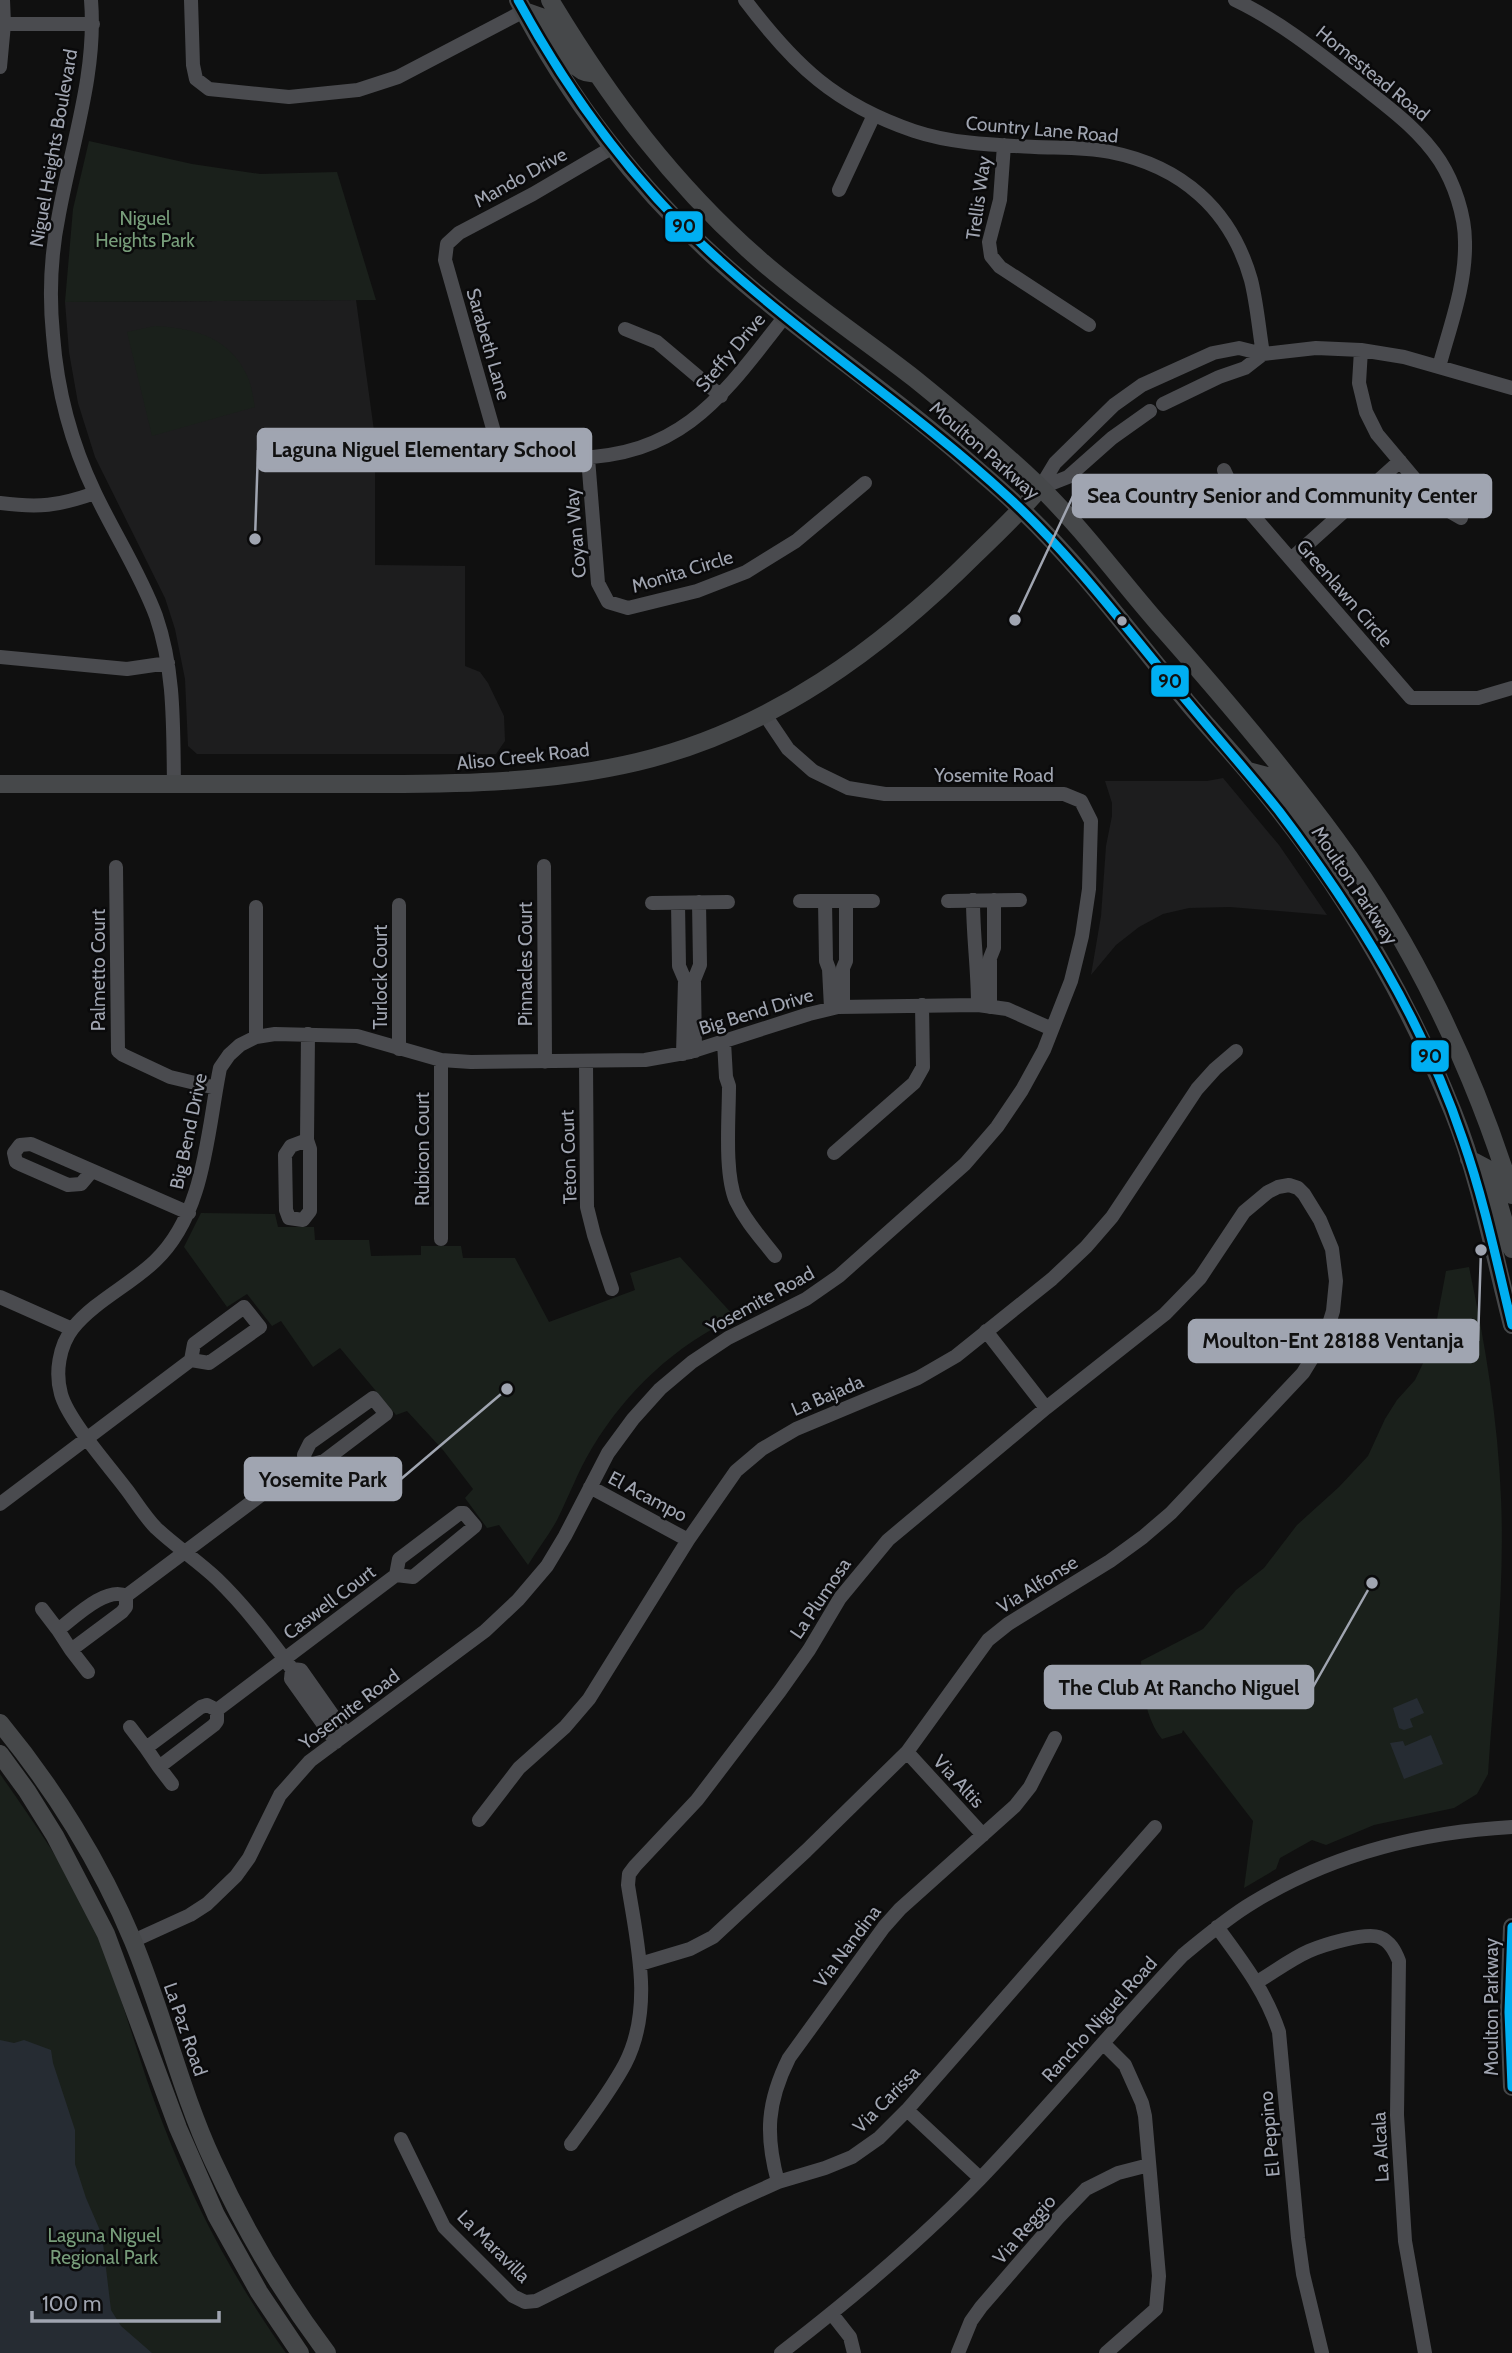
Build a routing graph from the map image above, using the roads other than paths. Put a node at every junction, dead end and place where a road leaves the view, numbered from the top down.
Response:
1 (3, 0) edge
2 (92, 0) edge
3 (191, 0) edge
4 (550, 0) edge
5 (746, 0) edge
6 (1235, 0) edge
7 (524, 4) edge
8 (4, 24) junction
9 (93, 24) junction
10 (0, 67) edge
11 (594, 73) junction
12 (874, 115) junction
13 (1004, 145) junction
14 (613, 147) junction
15 (839, 190) dead end
16 (447, 243) joint
17 (786, 316) junction
18 (1089, 325) dead end
19 (625, 329) dead end
20 (1362, 350) junction
21 (1263, 354) junction
22 (1439, 367) junction
23 (1512, 388) edge
24 (721, 396) junction
25 (504, 453) joint
26 (588, 458) junction
27 (1400, 461) junction
28 (1224, 470) dead end
29 (865, 483) dead end
30 (1040, 488) junction
31 (95, 493) junction
32 (0, 503) edge
33 (1022, 509) junction
34 (1461, 518) dead end
35 (1291, 559) junction
36 (608, 602) joint
37 (0, 657) edge
38 (168, 663) junction
39 (1512, 688) edge
40 (765, 715) junction
41 (1248, 771) junction
42 (0, 784) edge
43 (174, 784) junction
44 (1337, 841) junction
45 (544, 866) dead end
46 (117, 867) dead end
47 (973, 900) junction
48 (994, 900) junction
49 (1020, 900) dead end
50 (800, 901) dead end
51 (825, 901) junction
52 (846, 901) junction
53 (873, 901) dead end
54 (947, 901) dead end
55 (699, 902) junction
56 (728, 902) dead end
57 (652, 903) dead end
58 (678, 903) junction
59 (399, 905) dead end
60 (256, 907) dead end
61 (984, 958) junction
62 (836, 968) junction
63 (689, 980) junction
64 (922, 1005) junction
65 (984, 1006) junction
66 (837, 1008) junction
67 (1052, 1029) junction
68 (308, 1034) junction
69 (256, 1037) junction
70 (729, 1041) junction
71 (399, 1049) junction
72 (1236, 1051) dead end
73 (689, 1052) junction
74 (442, 1060) junction
75 (545, 1062) junction
76 (586, 1062) junction
77 (216, 1088) junction
78 (307, 1140) junction
79 (834, 1153) dead end
80 (1469, 1159) junction
81 (92, 1171) junction
82 (1289, 1185) joint
83 (1512, 1195) edge
84 (188, 1213) junction
85 (441, 1238) dead end
86 (1512, 1249) edge
87 (775, 1256) dead end
88 (612, 1289) dead end
89 (0, 1297) edge
90 (1512, 1325) edge
91 (72, 1329) junction
92 (986, 1331) junction
93 (191, 1360) junction
94 (1046, 1408) junction
95 (88, 1438) junction
96 (305, 1462) junction
97 (590, 1487) junction
98 (0, 1504) edge
99 (688, 1540) junction
100 (184, 1551) junction
101 (396, 1575) junction
102 (126, 1596) junction
103 (43, 1609) dead end
104 (58, 1630) junction
105 (71, 1650) junction
106 (288, 1664) junction
107 (88, 1672) dead end
108 (217, 1710) junction
109 (0, 1723) edge
110 (130, 1727) dead end
111 (341, 1738) junction
112 (1055, 1738) dead end
113 (146, 1748) junction
114 (907, 1752) junction
115 (0, 1754) edge
116 (159, 1767) junction
117 (172, 1784) dead end
118 (479, 1820) dead end
119 (1155, 1827) dead end
120 (1512, 1827) edge
121 (984, 1835) junction
122 (55, 1836) junction
123 (1217, 1927) junction
124 (1512, 1927) edge
125 (133, 1941) junction
126 (640, 1964) junction
127 (1257, 1982) junction
128 (1103, 2043) junction
129 (151, 2054) junction
130 (1512, 2087) edge
131 (907, 2110) junction
132 (401, 2139) dead end
133 (571, 2144) dead end
134 (1149, 2165) junction
135 (980, 2178) junction
136 (778, 2182) junction
137 (525, 2302) joint
138 (832, 2314) junction
139 (300, 2353) edge
140 (327, 2353) edge
141 (781, 2353) edge
142 (855, 2353) edge
143 (958, 2353) edge
144 (1106, 2353) edge
145 (1322, 2353) edge
146 (1425, 2353) edge

1 - 8 street
2 - 9 street, Niguel Heights Boulevard
3 - 7 street
4 - 11 main road, Moulton Parkway
5 - 12 street, Country Lane Road
6 - 22 street, Homestead Road
7 - 11 main road
7 - 14 main road, Moulton Parkway
8 - 9 street
8 - 10 street
9 - 31 street, Niguel Heights Boulevard
11 - 30 main road, Moulton Parkway
12 - 13 street, Country Lane Road
12 - 15 street
13 - 18 street, Trellis Way
13 - 21 street, Country Lane Road
14 - 16 street, Mando Drive
14 - 17 main road, Moulton Parkway
16 - 25 street, Sarabeth Lane
17 - 24 street, Steffy Drive
17 - 33 main road, Moulton Parkway
19 - 24 street
20 - 21 street, Aliso Creek Road
20 - 22 street, Aliso Creek Road
20 - 27 street
21 - 30 street, Aliso Creek Road
21 - 30 street, Aliso Creek Road
22 - 23 street, Aliso Creek Road
24 - 26 street, Steffy Drive
25 - 26 street, Steffy Drive
26 - 36 street, Coyan Way
27 - 34 street
27 - 35 street
28 - 35 street, Greenlawn Circle
29 - 36 street, Monita Circle
30 - 33 main road, Aliso Creek Road
30 - 44 main road, Moulton Parkway
31 - 32 street
31 - 38 street, Niguel Heights Boulevard
33 - 40 main road, Aliso Creek Road
33 - 41 main road, Moulton Parkway
35 - 39 street, Greenlawn Circle
37 - 38 street
38 - 43 street, Niguel Heights Boulevard
40 - 43 main road, Aliso Creek Road
40 - 67 street, Yosemite Road
41 - 44 main road
41 - 80 main road, Moulton Parkway
42 - 43 main road, Aliso Creek Road
44 - 83 main road, Moulton Parkway
45 - 75 street, Pinnacles Court
46 - 77 street, Palmetto Court
47 - 48 street
47 - 54 street
47 - 61 street
48 - 49 street
48 - 61 street
50 - 51 street
51 - 52 street
51 - 62 street
52 - 53 street
52 - 62 street
55 - 56 street
55 - 58 street
55 - 63 street
57 - 58 street
58 - 63 street
59 - 71 street, Turlock Court
60 - 69 street
61 - 65 street
62 - 66 street
63 - 73 street
64 - 65 street, Big Bend Drive
64 - 66 street, Big Bend Drive
64 - 79 street
65 - 67 street, Big Bend Drive
66 - 70 street, Big Bend Drive
67 - 97 street, Yosemite Road
68 - 69 street, Big Bend Drive
68 - 71 street, Big Bend Drive
68 - 78 street
69 - 77 street, Big Bend Drive
70 - 73 street, Big Bend Drive
70 - 87 street
71 - 74 street, Big Bend Drive
72 - 92 street, La Bajada
73 - 76 street, Big Bend Drive
74 - 75 street, Big Bend Drive
74 - 85 street, Rubicon Court
75 - 76 street, Big Bend Drive
76 - 88 street, Teton Court
77 - 84 street, Big Bend Drive
78 - 78 street
80 - 86 main road
80 - 90 main road, Moulton Parkway
81 - 81 street
81 - 84 street
82 - 94 street, La Plumosa
82 - 114 street, Via Alfonse
84 - 91 street, Big Bend Drive
89 - 91 street
91 - 95 street, Big Bend Drive
92 - 94 street
92 - 99 street, La Bajada
93 - 93 street
93 - 95 street
94 - 126 street, La Plumosa
95 - 98 street
95 - 100 street, Big Bend Drive
96 - 96 street
96 - 100 street
97 - 99 street, El Acampo
97 - 111 street, Yosemite Road
99 - 118 street, La Bajada
100 - 102 street
100 - 106 street, Big Bend Drive
101 - 101 street, Caswell Court
101 - 106 street, Caswell Court
102 - 104 street
102 - 105 street
103 - 104 street
104 - 105 street
105 - 107 street
106 - 108 street, Caswell Court
106 - 111 street, Big Bend Drive
108 - 113 street
108 - 116 street
109 - 125 main road, La Paz Road
110 - 113 street
111 - 125 street, Yosemite Road
112 - 121 street, Via Nandina
113 - 116 street
114 - 121 street, Via Altis
114 - 126 street, Via Alfonse
115 - 122 main road, La Paz Road
116 - 117 street
119 - 131 street, Via Carissa
120 - 123 street, Rancho Niguel Road
121 - 136 street, Via Nandina
122 - 125 main road
122 - 129 main road, La Paz Road
123 - 127 street, El Peppino
123 - 128 street, Rancho Niguel Road
124 - 130 main road, Moulton Parkway
125 - 129 main road
125 - 140 main road, La Paz Road
126 - 133 street, La Plumosa
127 - 145 street, El Peppino
127 - 146 street, La Alcala
128 - 134 street
128 - 135 street, Rancho Niguel Road
129 - 139 main road, La Paz Road
131 - 135 street
131 - 136 street, Via Carissa
132 - 137 street, La Maravilla
134 - 143 street, Via Reggio
134 - 144 street
135 - 138 street, Rancho Niguel Road
136 - 137 street, Via Carissa
138 - 141 street, Rancho Niguel Road
138 - 142 street

